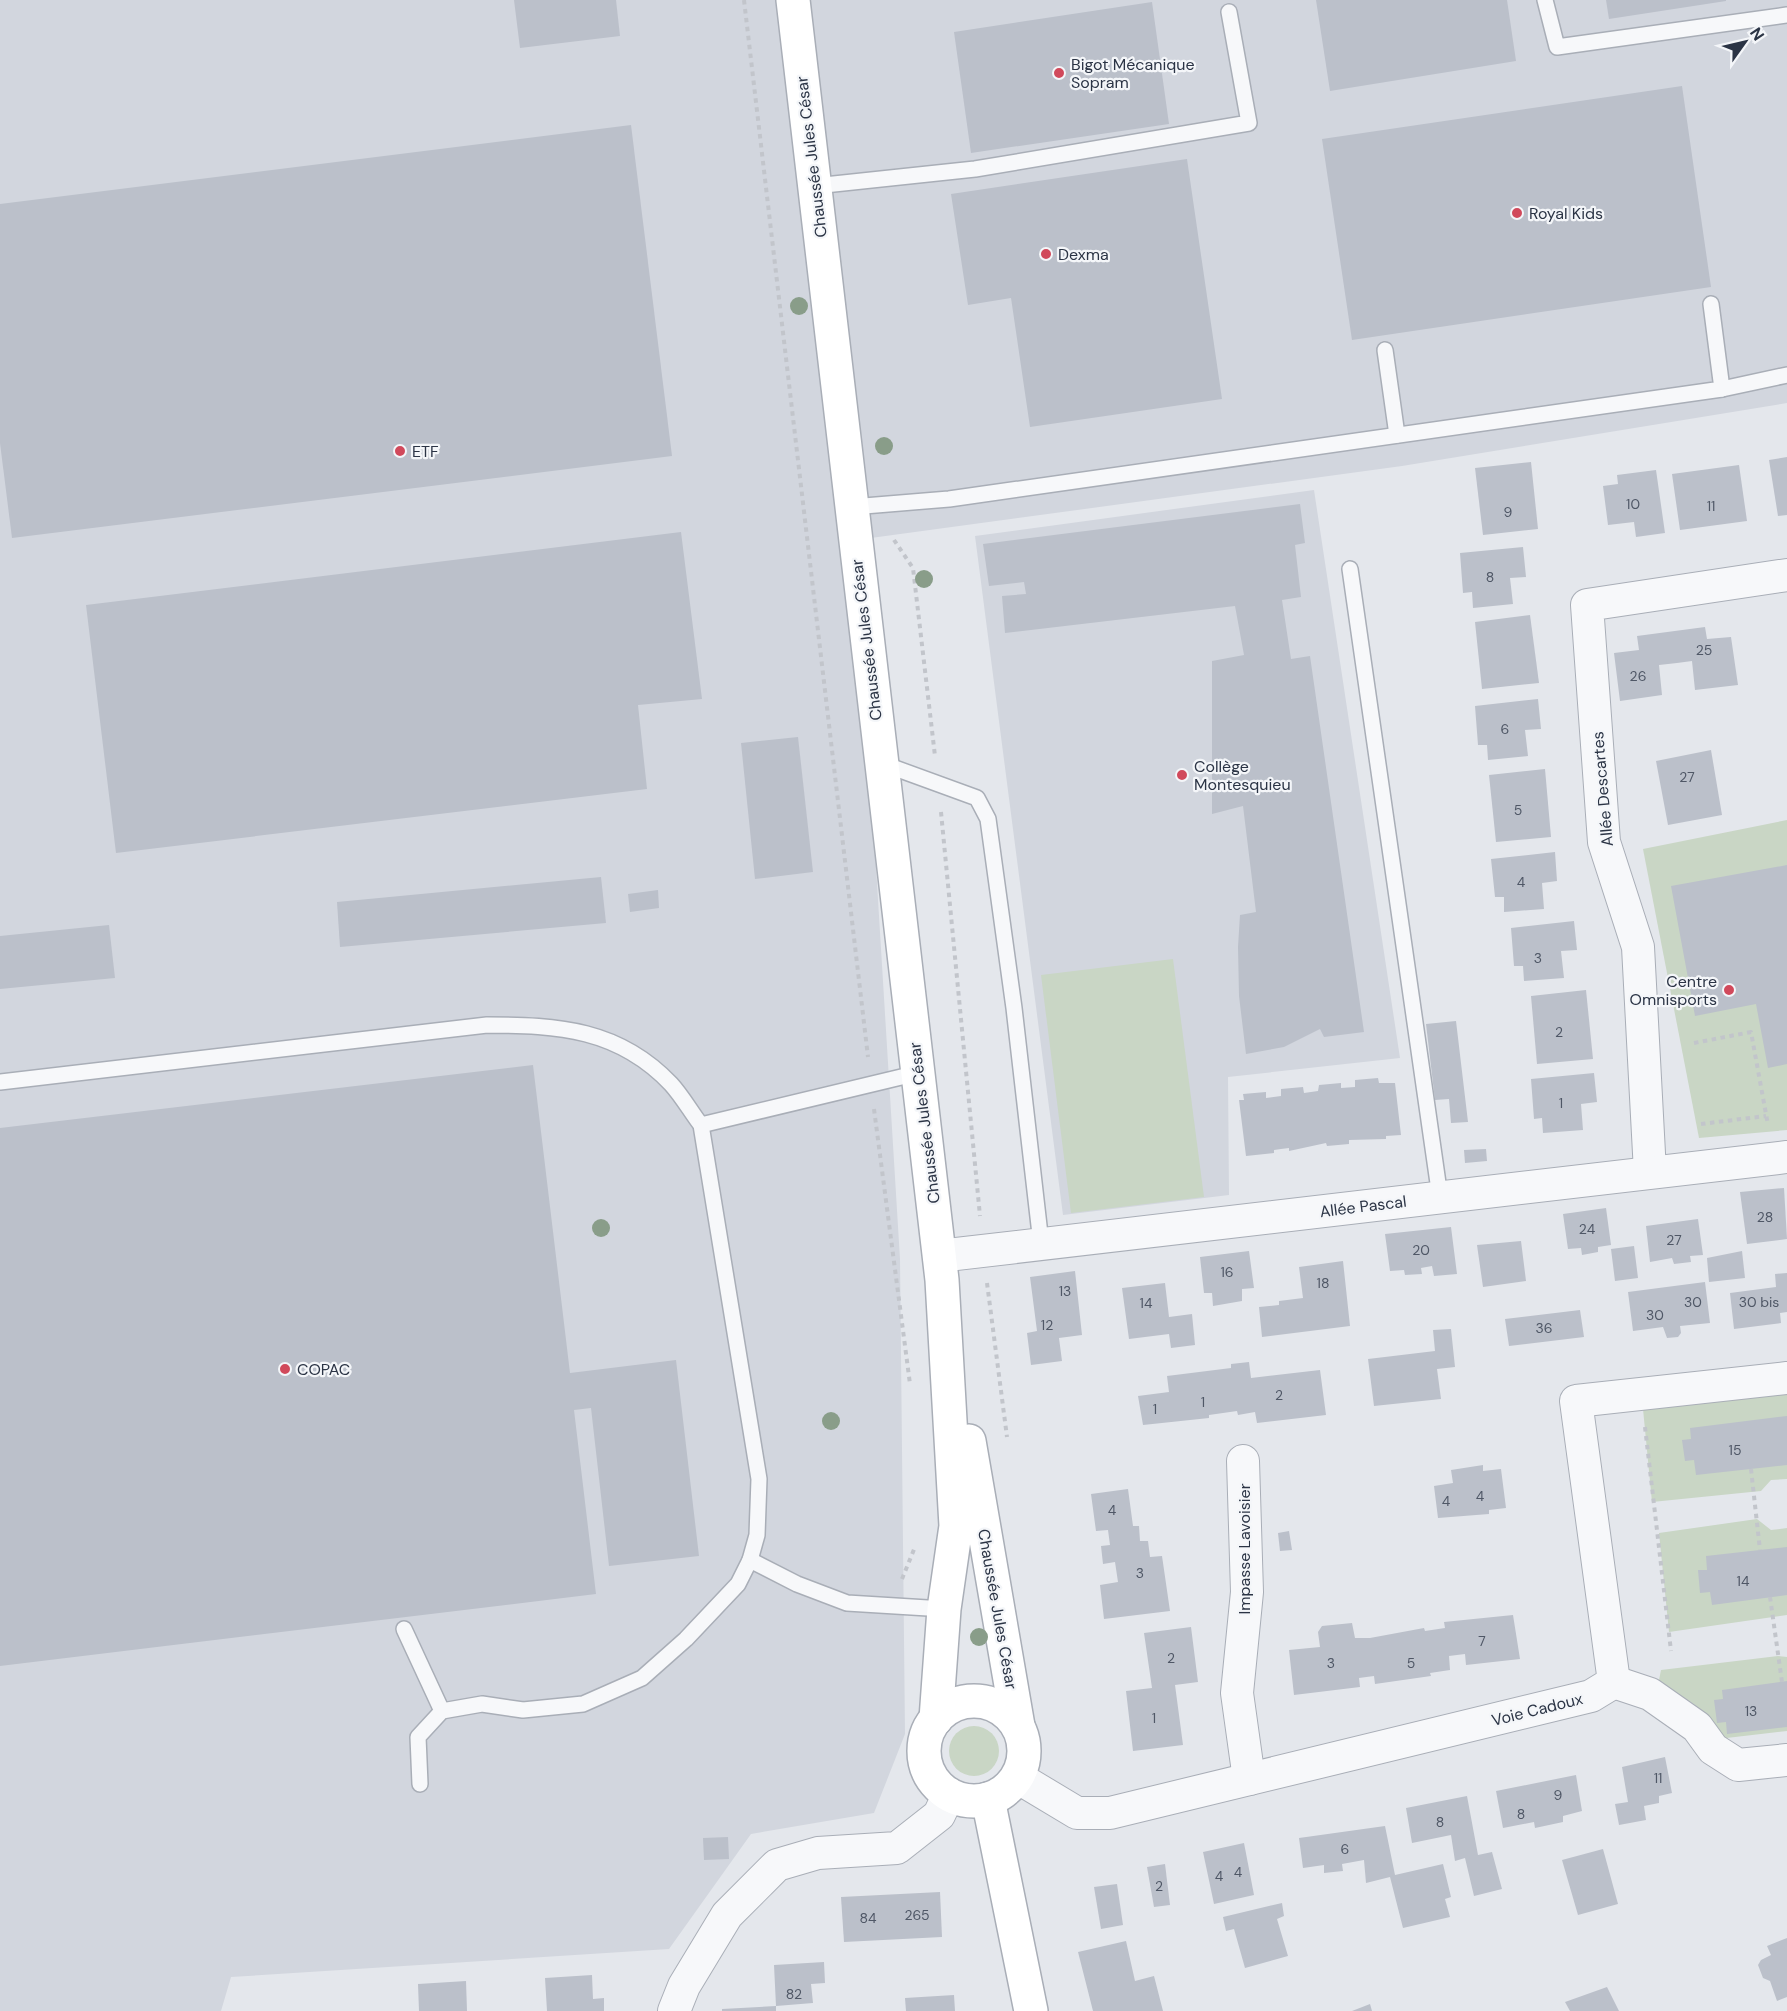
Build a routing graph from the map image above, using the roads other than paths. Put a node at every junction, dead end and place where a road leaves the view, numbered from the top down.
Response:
1 (793, 0) edge
2 (1545, 0) edge
3 (1229, 12) dead end
4 (1787, 15) edge
5 (815, 186) junction
6 (1711, 304) dead end
7 (1384, 350) dead end
8 (1787, 375) edge
9 (1722, 388) junction
10 (1396, 435) junction
11 (852, 507) junction
12 (1350, 569) dead end
13 (1787, 575) edge
14 (881, 763) junction
15 (918, 1073) junction
16 (0, 1082) edge
17 (701, 1125) junction
18 (1780, 1158) edge
19 (1650, 1172) junction
20 (1440, 1197) junction
21 (1041, 1243) junction
22 (941, 1268) junction
23 (1787, 1378) edge
24 (1243, 1461) dead end
25 (750, 1560) junction
26 (944, 1609) junction
27 (404, 1629) dead end
28 (1614, 1682) junction
29 (442, 1711) junction
30 (936, 1719) junction
31 (1018, 1726) junction
32 (1787, 1760) edge
33 (1017, 1777) junction
34 (1249, 1779) junction
35 (420, 1784) dead end
36 (949, 1794) junction
37 (988, 1799) junction
38 (674, 2011) edge
39 (1031, 2011) edge

1 - 5 street, Chaussée Jules César
2 - 4 lane
3 - 5 lane
5 - 11 street, Chaussée Jules César
6 - 9 lane
7 - 10 lane
8 - 9 lane
9 - 10 lane
10 - 11 lane
11 - 14 street, Chaussée Jules César
12 - 20 lane
13 - 19 street, Allée Descartes
14 - 15 street, Chaussée Jules César
14 - 21 lane
15 - 17 lane
15 - 22 street, Chaussée Jules César
16 - 17 lane
17 - 25 lane
18 - 19 street, Allée Pascal
19 - 20 street, Allée Pascal
20 - 21 street, Allée Pascal
21 - 22 street, Allée Pascal
22 - 26 street, Chaussée Jules César
22 - 31 street, Chaussée Jules César
23 - 28 street
24 - 34 street, Impasse Lavoisier
25 - 26 lane
25 - 29 lane
26 - 30 street, Chaussée Jules César
27 - 29 lane
28 - 32 street
28 - 34 street, Voie Cadoux
29 - 35 lane
30 - 31 street
30 - 36 street
31 - 33 street
33 - 34 street, Voie Cadoux
33 - 37 street
36 - 37 street
36 - 38 street
37 - 39 street

